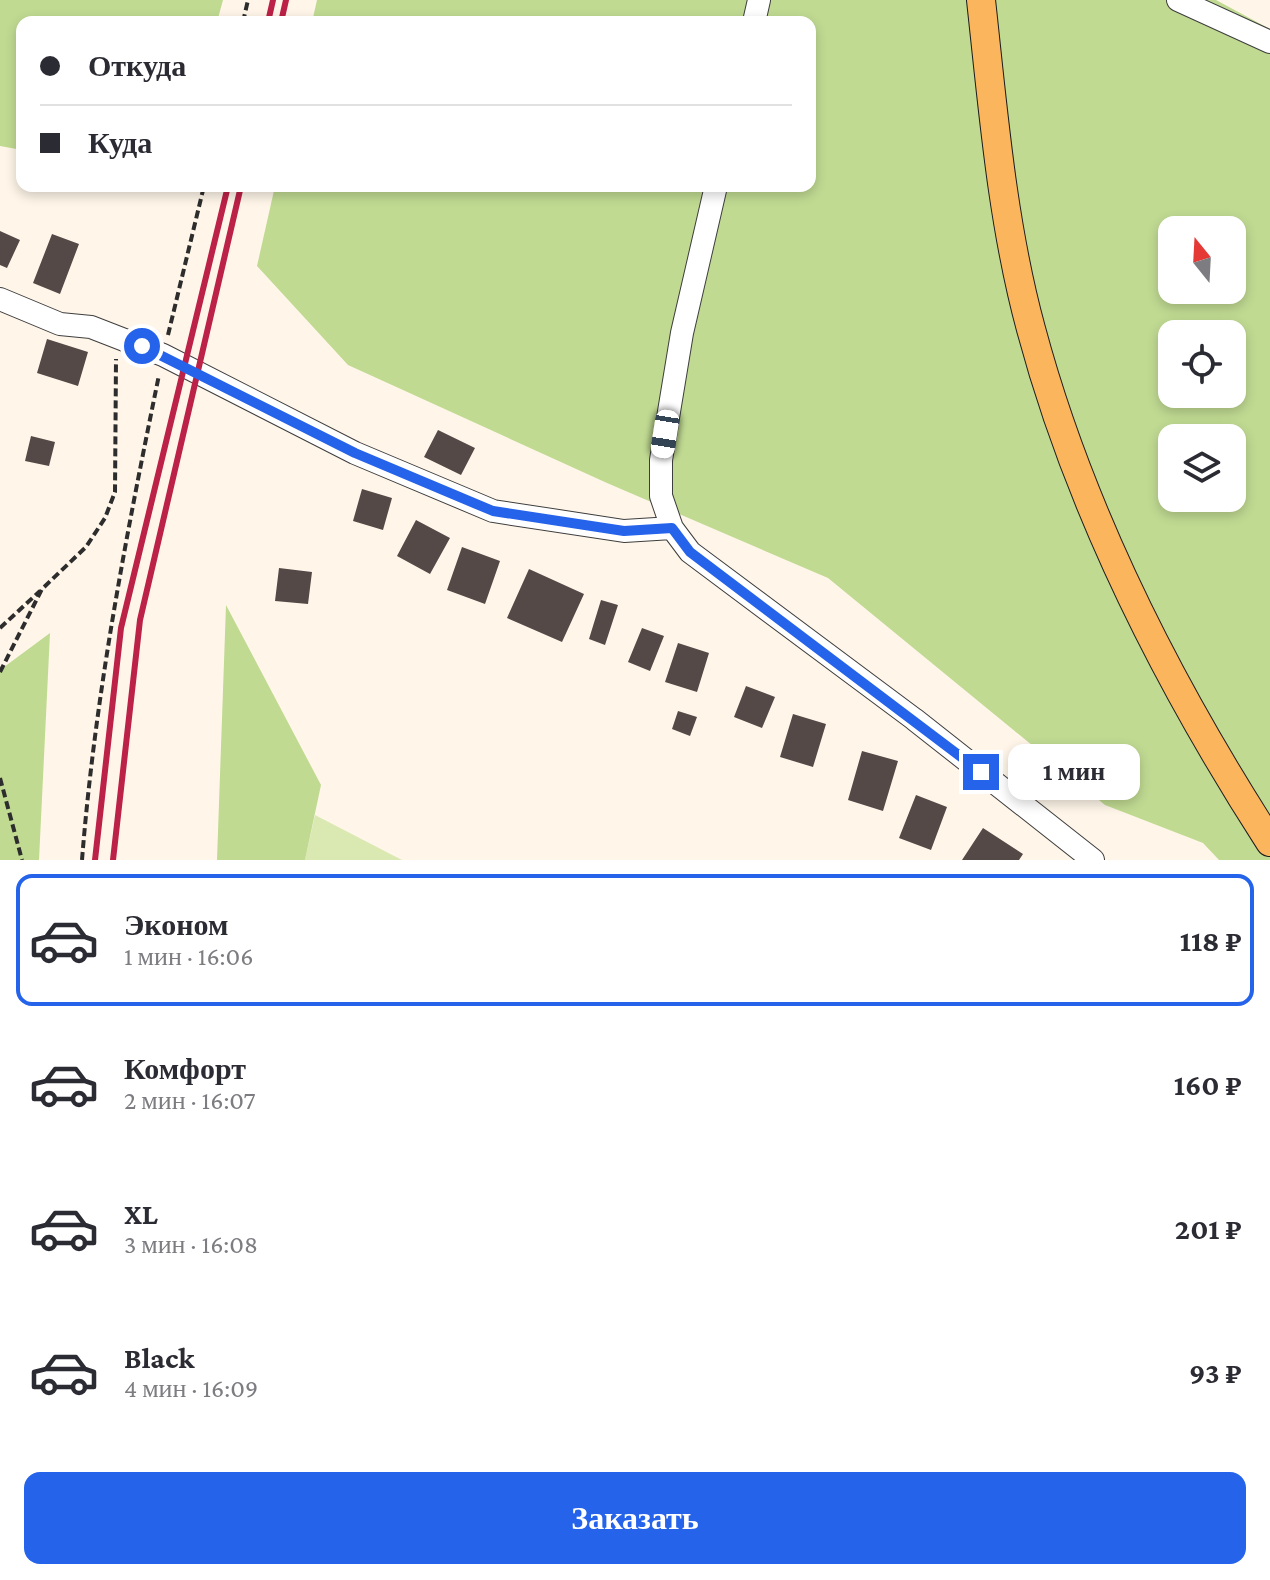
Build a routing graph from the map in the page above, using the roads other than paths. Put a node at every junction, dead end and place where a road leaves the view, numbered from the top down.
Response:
1 (981, 0) edge
2 (1178, 0) edge
3 (1270, 42) edge
4 (715, 192) edge
5 (0, 299) edge
6 (672, 528) junction
7 (1270, 842) edge
8 (1093, 860) edge

1 - 7 main road
2 - 3 street
4 - 6 street
5 - 6 street
6 - 8 street

